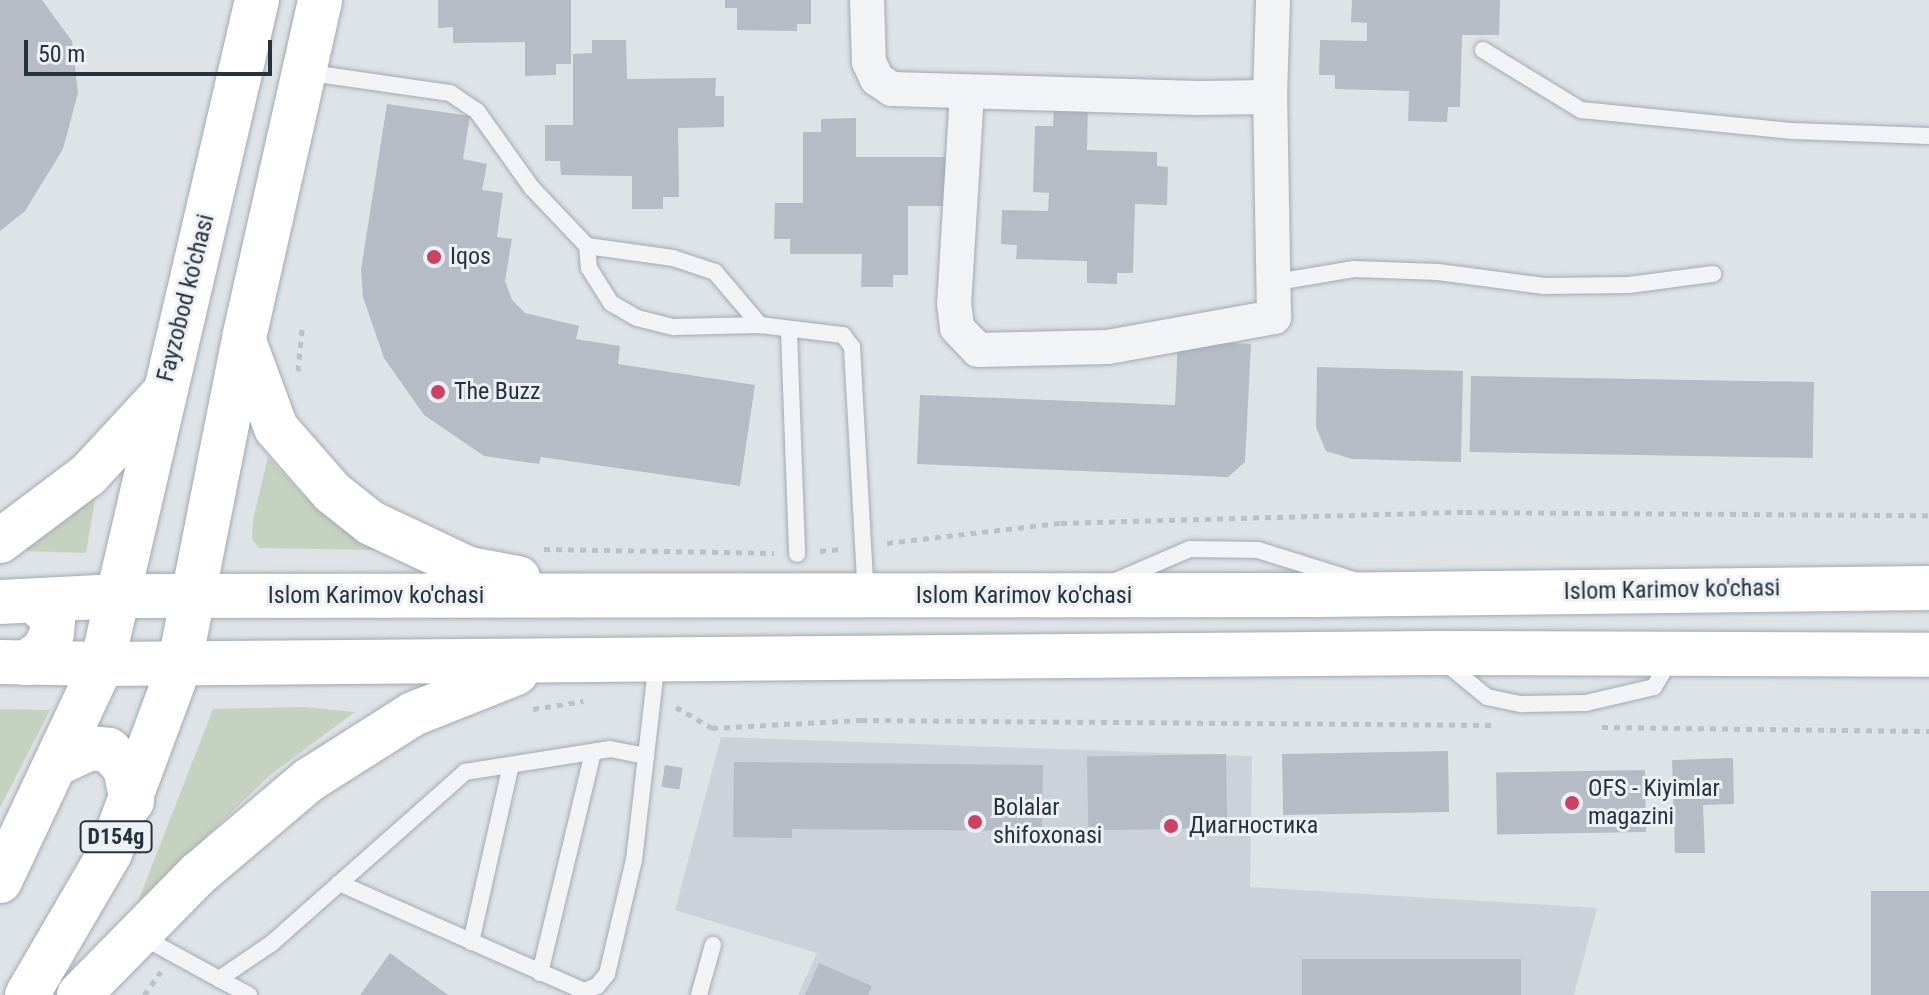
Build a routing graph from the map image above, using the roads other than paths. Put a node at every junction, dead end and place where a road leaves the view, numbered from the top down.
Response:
1 (257, 0) edge
2 (320, 0) edge
3 (867, 0) edge
4 (1273, 0) edge
5 (1483, 50) dead end
6 (302, 72) junction
7 (967, 93) junction
8 (1270, 97) junction
9 (1929, 136) edge
10 (587, 246) junction
11 (1713, 274) dead end
12 (1277, 282) junction
13 (760, 325) junction
14 (789, 332) junction
15 (244, 338) junction
16 (162, 395) junction
17 (0, 541) edge
18 (797, 554) road end
19 (1929, 588) edge
20 (119, 596) junction
21 (192, 596) junction
22 (270, 596) junction
23 (627, 596) junction
24 (866, 596) junction
25 (18, 602) edge
26 (1929, 655) edge
27 (657, 659) junction
28 (554, 661) junction
29 (13, 663) edge
30 (102, 664) junction
31 (271, 666) junction
32 (179, 667) junction
33 (593, 752) junction
34 (646, 756) junction
35 (56, 764) junction
36 (511, 765) junction
37 (132, 801) junction
38 (0, 881) edge
39 (339, 883) junction
40 (138, 935) junction
41 (471, 942) junction
42 (713, 945) dead end
43 (540, 973) junction
44 (219, 979) junction
45 (27, 995) edge
46 (79, 995) edge
47 (249, 995) edge
48 (699, 995) edge

1 - 16 main road, Fayzobod ko'chasi
2 - 6 main road
3 - 7 street
4 - 8 street
5 - 9 lane
6 - 10 lane
6 - 15 main road
7 - 8 street
7 - 12 street
8 - 12 street
10 - 13 lane
10 - 13 lane
11 - 12 lane
13 - 14 lane
14 - 18 lane
14 - 24 lane
15 - 21 main road
15 - 23 main road
16 - 17 main road
16 - 20 main road, Fayzobod ko'chasi
19 - 24 main road, Islom Karimov ko'chasi
20 - 21 main road, Islom Karimov ko'chasi
20 - 25 main road, Islom Karimov ko'chasi
20 - 30 main road, Fayzobod ko'chasi
21 - 22 main road, Islom Karimov ko'chasi
21 - 32 main road, D154g
22 - 23 main road, Islom Karimov ko'chasi
22 - 31 main road
23 - 24 main road, Islom Karimov ko'chasi
25 - 29 main road
26 - 27 main road
27 - 28 main road
27 - 34 lane
28 - 31 main road
28 - 40 main road
29 - 30 main road
30 - 32 main road
30 - 35 main road, Fayzobod ko'chasi
31 - 32 main road
32 - 37 main road, D154g
33 - 34 lane
33 - 36 lane
33 - 43 lane
34 - 43 lane
35 - 37 main road
35 - 38 main road, Fayzobod ko'chasi
36 - 39 lane
36 - 41 lane
37 - 45 main road, D154g
39 - 41 lane
39 - 44 lane
40 - 44 lane
40 - 46 main road
41 - 43 lane
42 - 48 lane
44 - 47 lane

